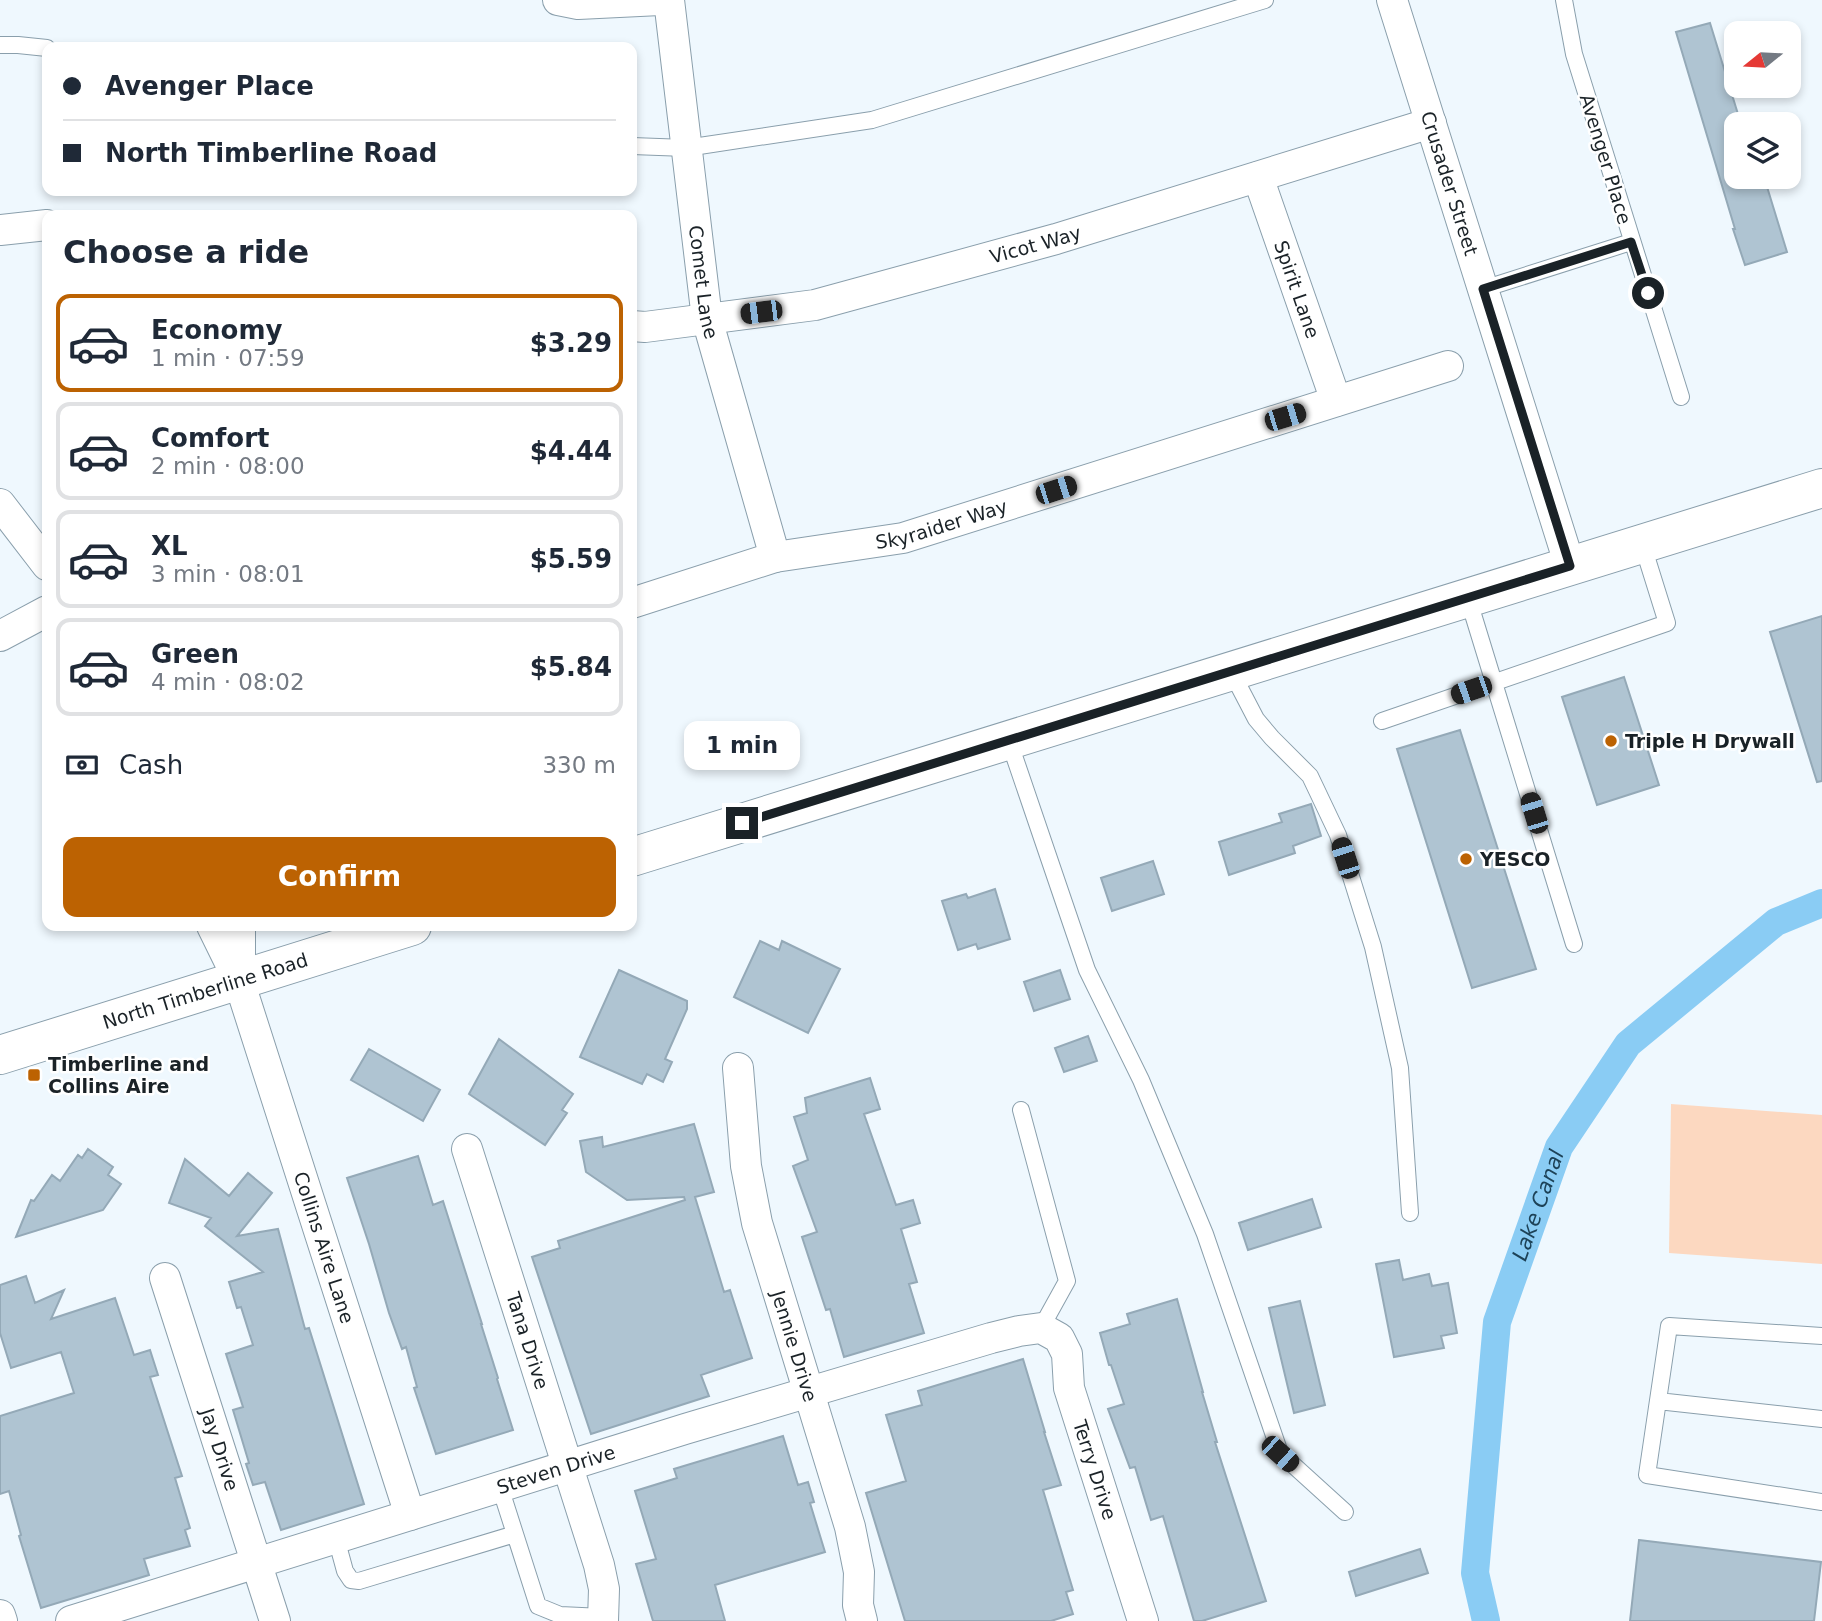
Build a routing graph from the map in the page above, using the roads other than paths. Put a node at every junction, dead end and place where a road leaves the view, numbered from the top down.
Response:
1 (558, 0) edge
2 (660, 0) edge
3 (669, 0) edge
4 (1265, 0) edge
5 (1392, 0) edge
6 (1564, 0) edge
7 (0, 45) edge
8 (42, 47) edge
9 (1431, 123) junction
10 (637, 146) edge
11 (686, 148) junction
12 (1258, 177) junction
13 (42, 226) edge
14 (0, 230) edge
15 (1631, 242) junction
16 (1483, 289) junction
17 (707, 319) junction
18 (637, 326) edge
19 (1448, 366) dead end
20 (1681, 397) dead end
21 (1336, 401) junction
22 (1822, 488) edge
23 (0, 504) edge
24 (1643, 544) junction
25 (775, 557) junction
26 (42, 559) edge
27 (1570, 566) junction
28 (1468, 598) junction
29 (637, 601) edge
30 (42, 614) edge
31 (0, 636) edge
32 (1231, 671) junction
33 (1494, 683) junction
34 (1382, 721) dead end
35 (1008, 740) junction
36 (637, 855) edge
37 (215, 931) edge
38 (240, 931) edge
39 (396, 931) edge
40 (1574, 944) dead end
41 (240, 981) junction
42 (0, 1055) edge
43 (738, 1068) dead end
44 (1021, 1110) dead end
45 (467, 1149) dead end
46 (1409, 1213) dead end
47 (165, 1278) dead end
48 (1041, 1328) junction
49 (1822, 1336) edge
50 (809, 1393) junction
51 (1658, 1401) junction
52 (1822, 1419) edge
53 (568, 1465) junction
54 (500, 1487) junction
55 (1822, 1502) edge
56 (1345, 1512) dead end
57 (410, 1515) junction
58 (515, 1534) junction
59 (337, 1538) junction
60 (256, 1563) junction
61 (0, 1615) edge
62 (603, 1619) edge
63 (2, 1621) edge
64 (71, 1621) edge
65 (275, 1621) edge
66 (862, 1621) edge
67 (1143, 1621) edge

1 - 2 street
3 - 11 street, Comet Lane
4 - 11 lane
5 - 9 street, Crusader Street
6 - 15 lane, Avenger Place
7 - 8 lane
9 - 12 street, Vicot Way
9 - 16 street, Crusader Street
10 - 11 lane
11 - 17 street, Comet Lane
12 - 17 street, Vicot Way
12 - 21 street, Spirit Lane
13 - 14 street
15 - 16 lane
15 - 20 lane, Avenger Place
16 - 27 street, Crusader Street
17 - 18 street, Vicot Way
17 - 25 street, Comet Lane
19 - 21 street, Skyraider Way
21 - 25 street, Skyraider Way
22 - 24 main road
23 - 26 street
24 - 27 main road
24 - 33 lane
25 - 29 street, Skyraider Way
27 - 28 main road
28 - 32 main road
28 - 33 lane
30 - 31 street
32 - 35 main road
32 - 46 lane
33 - 34 lane
33 - 40 lane
35 - 36 main road
35 - 56 lane
37 - 41 street
38 - 41 street
39 - 41 main road, North Timberline Road
41 - 42 main road, North Timberline Road
41 - 57 street, Collins Aire Lane
43 - 50 street, Jennie Drive
44 - 48 lane
45 - 53 street, Tana Drive
47 - 60 street, Jay Drive
48 - 50 street, Steven Drive
48 - 67 street, Terry Drive
49 - 51 lane
50 - 53 street, Steven Drive
50 - 66 street, Jennie Drive
51 - 52 lane
51 - 55 lane
53 - 54 street, Steven Drive
53 - 62 street, Tana Drive
54 - 57 street, Steven Drive
54 - 58 lane
57 - 59 street, Steven Drive
58 - 59 lane
58 - 62 lane
59 - 60 street, Steven Drive
60 - 64 street, Steven Drive
60 - 65 street, Jay Drive
61 - 63 street

